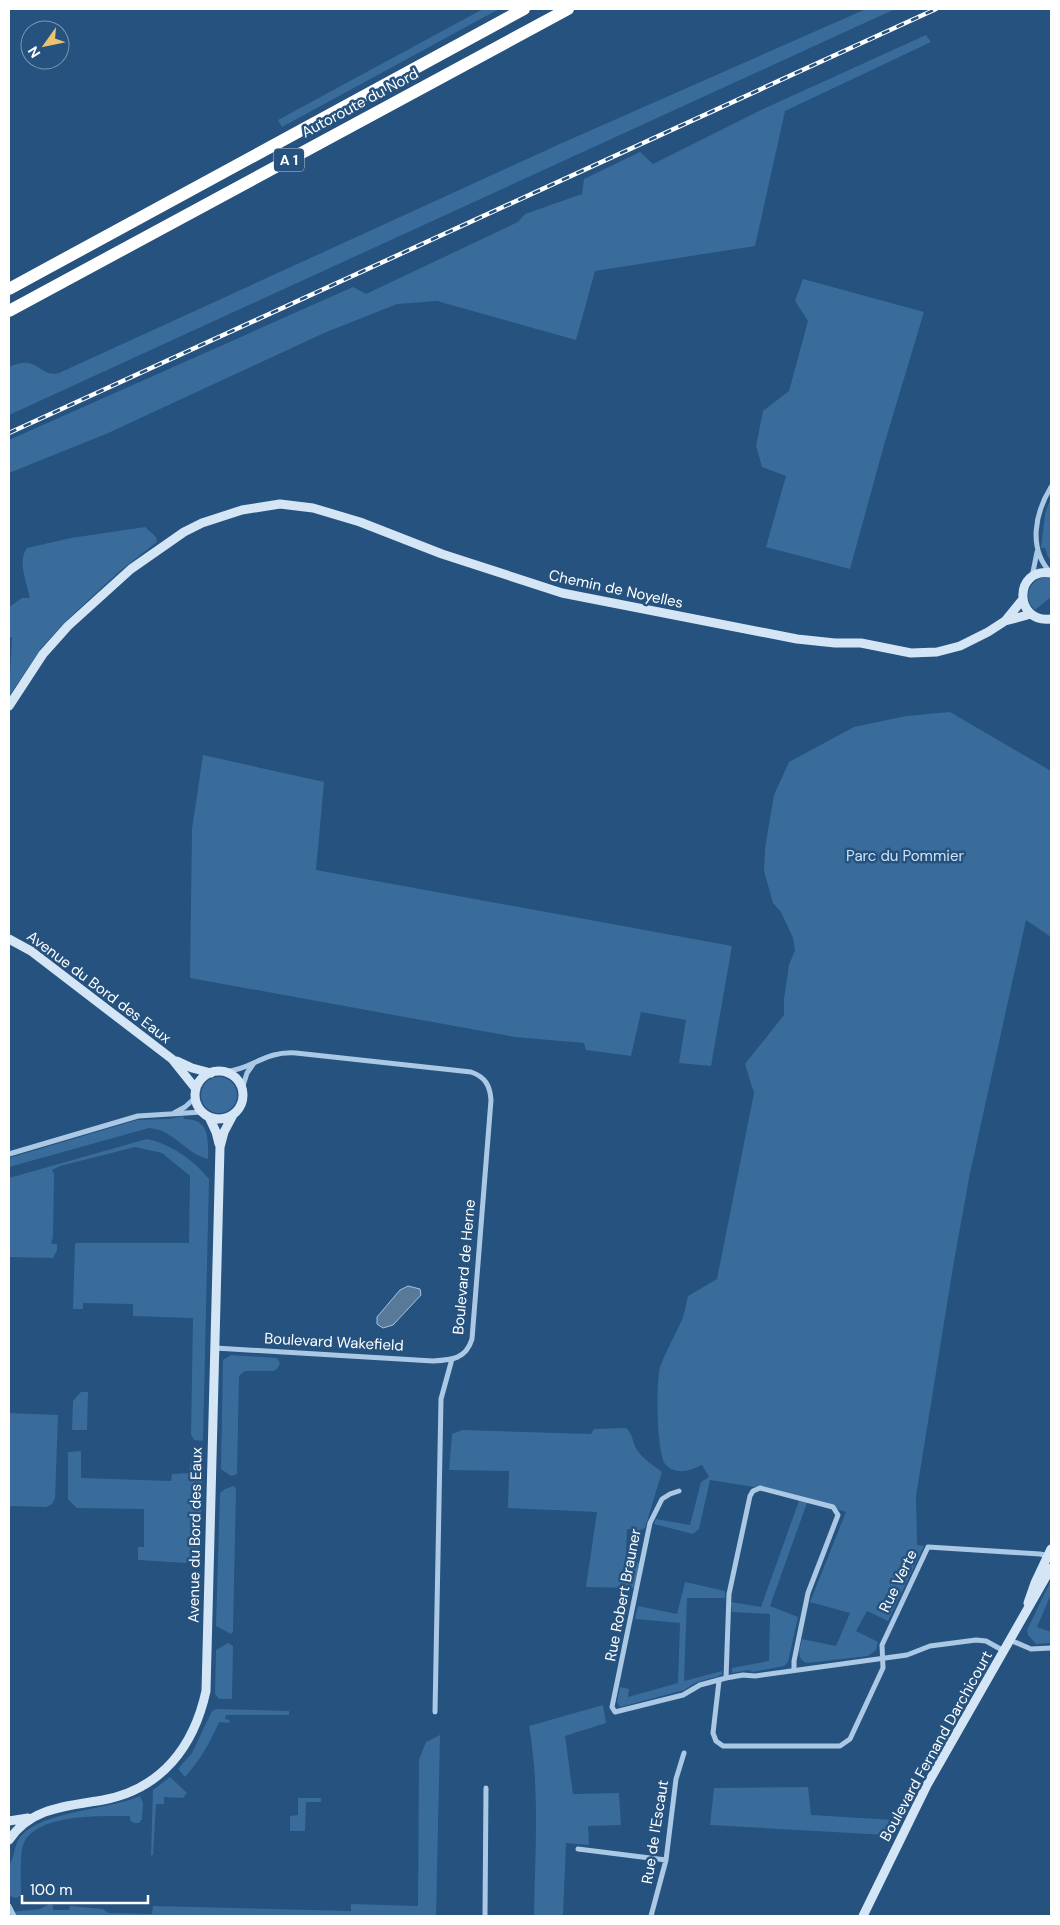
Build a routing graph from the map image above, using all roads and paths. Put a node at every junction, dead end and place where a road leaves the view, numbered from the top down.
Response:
1 (524, 9) edge
2 (568, 9) edge
3 (9, 288) edge
4 (9, 311) edge
5 (1051, 488) edge
6 (1037, 552) junction
7 (1050, 572) edge
8 (1032, 577) junction
9 (1023, 599) junction
10 (1031, 614) junction
11 (1051, 619) edge
12 (1005, 621) junction
13 (9, 706) edge
14 (9, 939) edge
15 (172, 1059) junction
16 (255, 1062) junction
17 (226, 1072) junction
18 (211, 1073) junction
19 (242, 1089) junction
20 (196, 1093) junction
21 (172, 1114) junction
22 (206, 1114) junction
23 (233, 1115) junction
24 (220, 1148) junction
25 (9, 1154) edge
26 (214, 1348) junction
27 (452, 1358) junction
28 (679, 1491) dead end
29 (1050, 1554) edge
30 (1051, 1568) edge
31 (1022, 1618) junction
32 (1010, 1640) junction
33 (1051, 1648) edge
34 (1004, 1651) junction
35 (882, 1658) junction
36 (794, 1670) junction
37 (726, 1678) junction
38 (719, 1680) junction
39 (435, 1712) dead end
40 (684, 1753) dead end
41 (486, 1788) dead end
42 (34, 1817) junction
43 (9, 1821) edge
44 (9, 1840) edge
45 (578, 1849) dead end
46 (666, 1860) junction
47 (9, 1906) edge
48 (14, 1916) edge
49 (485, 1916) edge
50 (652, 1916) edge
51 (863, 1916) edge

1 - 3 highway, Autoroute du Nord / A 1
2 - 4 highway, Autoroute du Nord / A 1
5 - 6 street
6 - 7 street
6 - 8 street
7 - 8 street
8 - 9 street, Chemin de Noyelles
9 - 10 street
9 - 12 street, Chemin de Noyelles
10 - 11 street
10 - 12 street, Chemin de Noyelles
12 - 13 street, Chemin de Noyelles
14 - 15 street, Avenue du Bord des Eaux
15 - 18 street, Avenue du Bord des Eaux
15 - 20 street, Avenue du Bord des Eaux
16 - 17 street, Boulevard de Herne
16 - 19 street
16 - 27 street, Boulevard de Herne
17 - 18 street
17 - 19 street
18 - 20 street
19 - 23 street
20 - 21 street
20 - 22 street
21 - 22 street
21 - 25 street
22 - 23 street
22 - 24 street, Avenue du Bord des Eaux
23 - 24 street, Avenue du Bord des Eaux
24 - 26 street, Avenue du Bord des Eaux
26 - 27 street, Boulevard Wakefield
26 - 42 street, Avenue du Bord des Eaux
27 - 39 street
28 - 38 street, Rue Robert Brauner
29 - 31 street, Boulevard Fernand Darchicourt
29 - 35 street, Rue Verte
30 - 31 street, Boulevard Fernand Darchicourt
31 - 32 street, Boulevard Fernand Darchicourt
32 - 33 street
32 - 34 street, Boulevard Fernand Darchicourt
34 - 35 street
34 - 51 street, Boulevard Fernand Darchicourt
35 - 36 street
35 - 38 street
36 - 37 street
36 - 37 street
37 - 38 street
40 - 46 street, Rue de l'Escaut
41 - 49 street
42 - 43 street, Avenue du Bord des Eaux
42 - 44 street, Avenue du Bord des Eaux
45 - 46 street
46 - 50 street, Rue de l'Escaut
47 - 48 street

